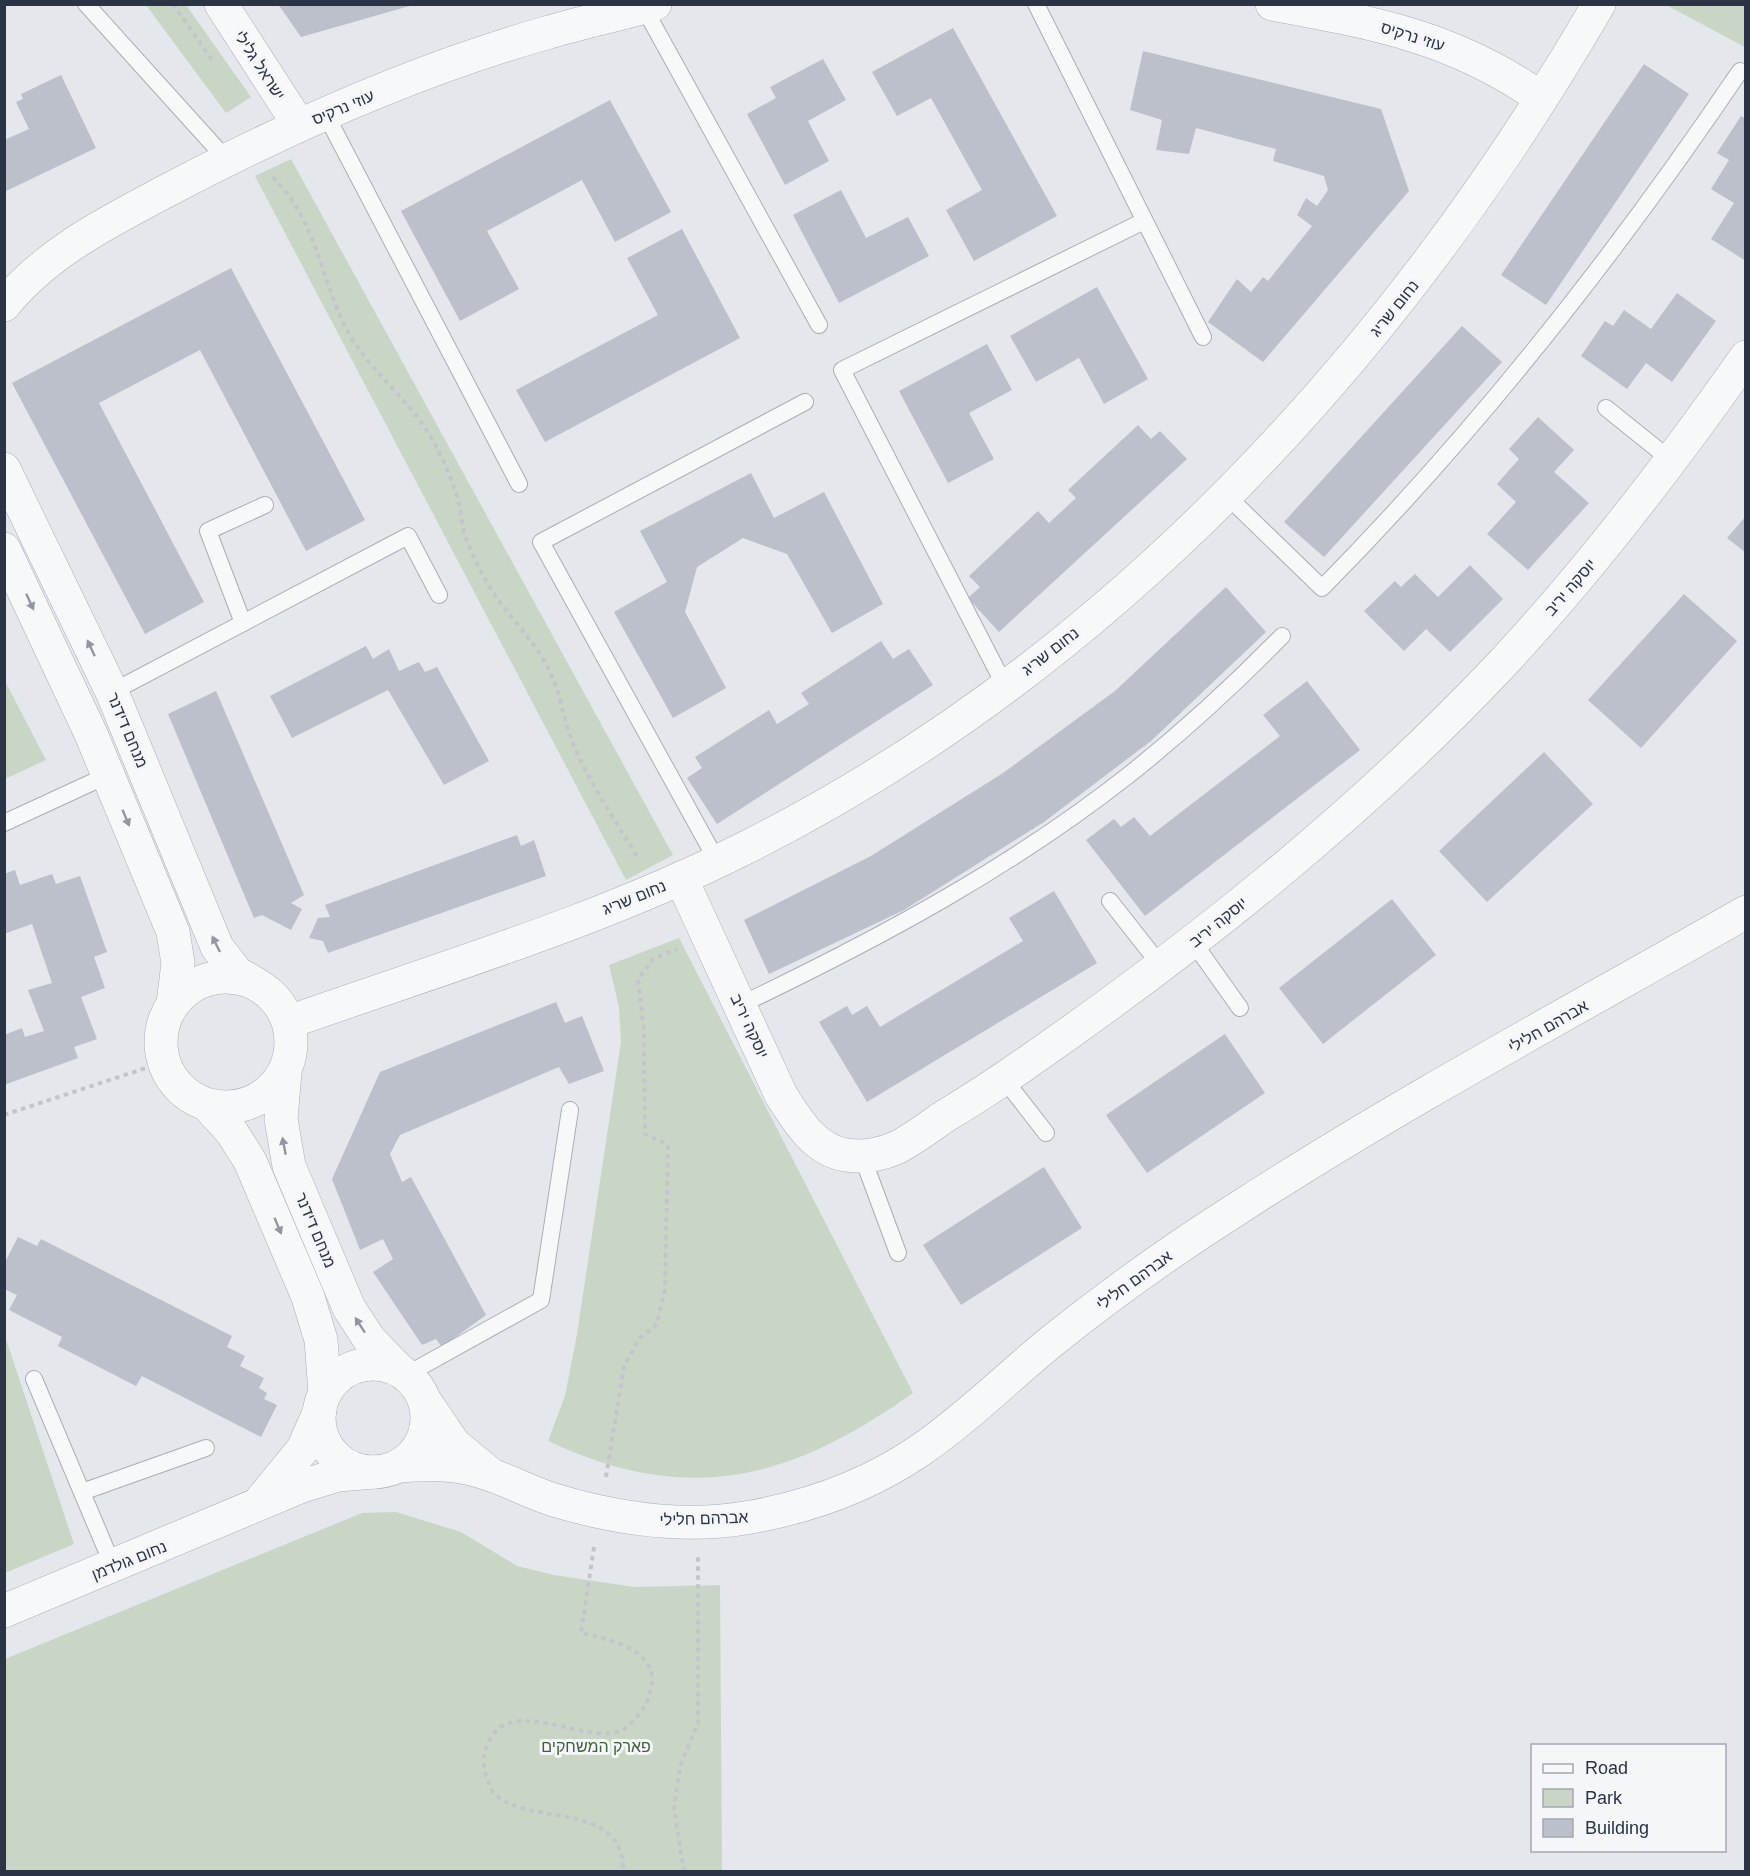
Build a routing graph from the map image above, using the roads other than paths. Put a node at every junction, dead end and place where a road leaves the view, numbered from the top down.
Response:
1 (86, 4) edge
2 (221, 4) edge
3 (1036, 4) edge
4 (1272, 4) edge
5 (1599, 4) edge
6 (650, 6) edge
7 (599, 12) edge
8 (1740, 71) dead end
9 (1541, 98) junction
10 (312, 119) junction
11 (236, 155) junction
12 (1144, 221) junction
13 (50, 258) junction
14 (4, 268) edge
15 (4, 305) edge
16 (819, 325) dead end
17 (1203, 337) dead end
18 (1746, 357) edge
19 (805, 402) dead end
20 (1606, 408) dead end
21 (1672, 461) junction
22 (4, 469) edge
23 (519, 484) dead end
24 (1226, 495) junction
25 (265, 505) dead end
26 (4, 549) edge
27 (439, 595) dead end
28 (243, 623) junction
29 (1282, 636) dead end
30 (1005, 686) junction
31 (112, 692) junction
32 (108, 775) junction
33 (4, 823) edge
34 (717, 861) junction
35 (669, 883) junction
36 (1110, 901) dead end
37 (1746, 912) edge
38 (1193, 942) junction
39 (1161, 966) junction
40 (256, 984) junction
41 (173, 1004) junction
42 (740, 1005) junction
43 (1240, 1008) dead end
44 (289, 1022) junction
45 (285, 1072) junction
46 (1004, 1079) junction
47 (207, 1105) junction
48 (570, 1110) dead end
49 (1046, 1133) dead end
50 (862, 1156) junction
51 (898, 1252) dead end
52 (402, 1372) junction
53 (34, 1379) dead end
54 (425, 1401) junction
55 (322, 1402) junction
56 (206, 1448) dead end
57 (386, 1469) junction
58 (500, 1479) junction
59 (82, 1492) junction
60 (253, 1509) junction
61 (113, 1566) junction
62 (4, 1611) edge

1 - 11 lane
2 - 10 street, ישראל גלילי
3 - 12 lane
4 - 9 street, עוזי נרקיס
5 - 9 street, נחום שריג
6 - 7 street, עוזי נרקיס
6 - 16 lane
7 - 10 street, עוזי נרקיס
8 - 24 lane
9 - 24 street, נחום שריג
10 - 11 street, עוזי נרקיס
10 - 23 lane
11 - 13 street, עוזי נרקיס
12 - 17 lane
12 - 30 lane
13 - 14 street, עוזי נרקיס
13 - 15 street, עוזי נרקיס
18 - 21 street, יוסקה יריב
19 - 34 lane
20 - 21 lane
21 - 38 street, יוסקה יריב
31 -> 22 street, מנחם דידנר
24 - 30 street, נחום שריג
25 - 28 lane
26 -> 32 street
27 - 28 lane
28 - 31 lane
29 - 42 lane
30 - 34 street, נחום שריג
40 -> 31 street, מנחם דידנר
32 - 33 lane
32 -> 41 street
34 - 35 street, נחום שריג
35 - 42 street, יוסקה יריב
35 - 44 street, נחום שריג
36 - 39 lane
37 - 58 street, אברהם חלילי
38 - 39 street, יוסקה יריב
38 - 43 lane
39 - 46 street, יוסקה יריב
40 - 41 street
40 - 44 street
41 - 47 street
42 - 50 street, יוסקה יריב
44 - 45 street
45 - 47 street
52 -> 45 street, מנחם דידנר
46 - 49 lane
46 - 50 street, יוסקה יריב
47 -> 55 street, מנחם דידנר
48 - 52 lane
50 - 51 lane
52 - 54 street
52 - 55 street
53 - 59 lane
54 - 57 street
54 - 58 street, אברהם חלילי
55 - 57 street
55 - 60 street, נחום גולדמן
56 - 59 lane
57 - 58 street, אברהם חלילי
57 - 60 street, נחום גולדמן
59 - 61 lane
60 - 61 street, נחום גולדמן
61 - 62 street, נחום גולדמן

